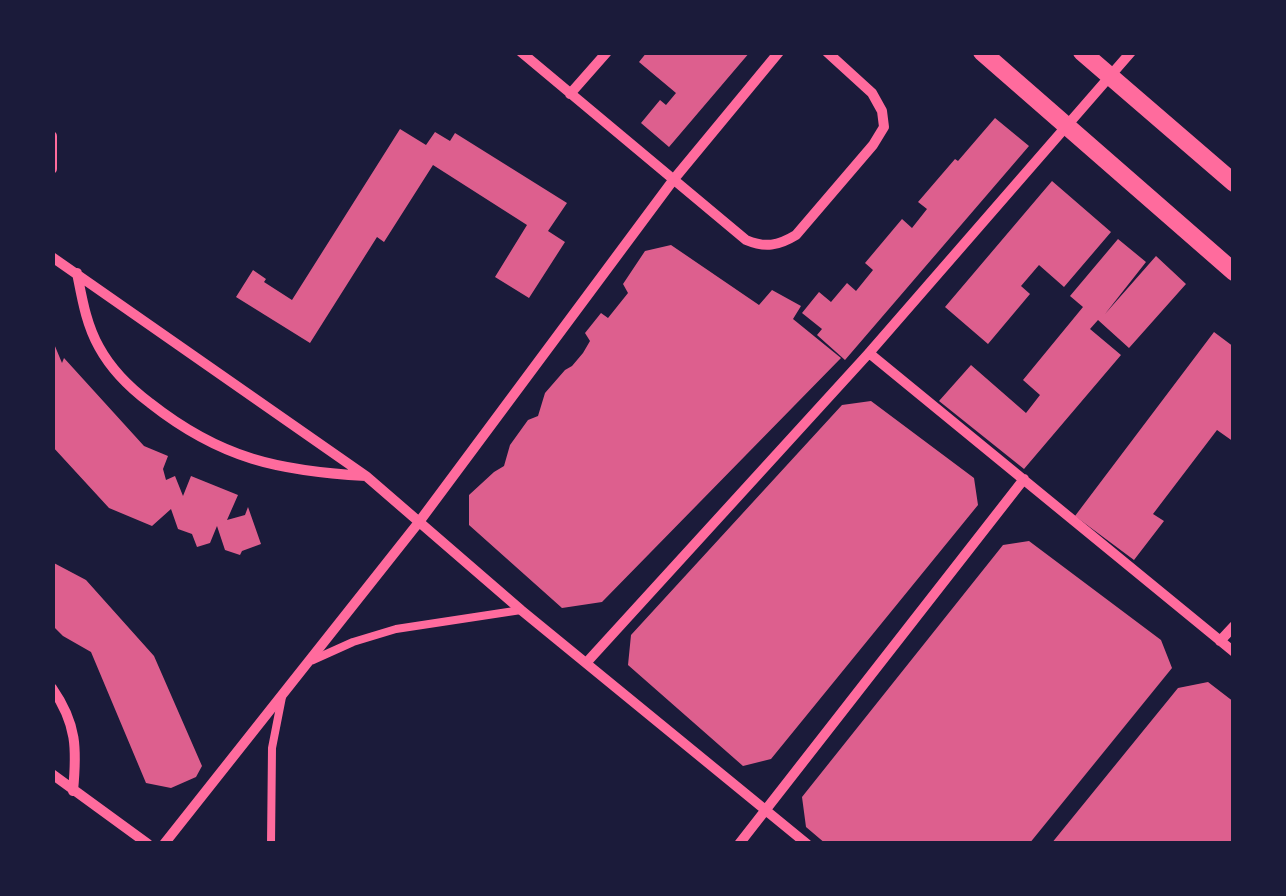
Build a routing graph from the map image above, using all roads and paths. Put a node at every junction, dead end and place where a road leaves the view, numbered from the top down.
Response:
1 (521, 52) edge
2 (606, 52) edge
3 (779, 52) edge
4 (827, 52) edge
5 (982, 52) edge
6 (1082, 52) edge
7 (1132, 52) edge
8 (1110, 77) junction
9 (570, 94) junction
10 (1066, 128) junction
11 (52, 136) edge
12 (52, 169) edge
13 (674, 178) junction
14 (1234, 184) edge
15 (52, 256) edge
16 (76, 272) junction
17 (1234, 272) edge
18 (868, 353) junction
19 (366, 476) junction
20 (1024, 478) junction
21 (419, 522) junction
22 (521, 610) junction
23 (1234, 626) edge
24 (1220, 641) junction
25 (1234, 652) edge
26 (308, 662) junction
27 (588, 662) junction
28 (52, 688) edge
29 (283, 693) junction
30 (54, 777) edge
31 (73, 791) junction
32 (766, 811) junction
33 (148, 844) edge
34 (164, 844) edge
35 (271, 844) edge
36 (739, 844) edge
37 (807, 844) edge

1 - 9 street
2 - 9 street
3 - 13 street
4 - 13 street
5 - 10 street
6 - 8 street
7 - 8 street
8 - 10 street
8 - 14 street
9 - 13 street
10 - 17 street
10 - 18 street
11 - 12 street
13 - 21 street
15 - 16 street
16 - 19 street
16 - 19 street
18 - 20 street
18 - 27 street
19 - 21 street
20 - 24 street
20 - 32 street
21 - 22 street
21 - 26 street
22 - 26 lane
22 - 27 street
23 - 24 street
24 - 25 street
26 - 29 street
27 - 32 street
28 - 31 street
29 - 34 street
29 - 35 lane
30 - 31 street
31 - 33 street
32 - 36 street
32 - 37 street

